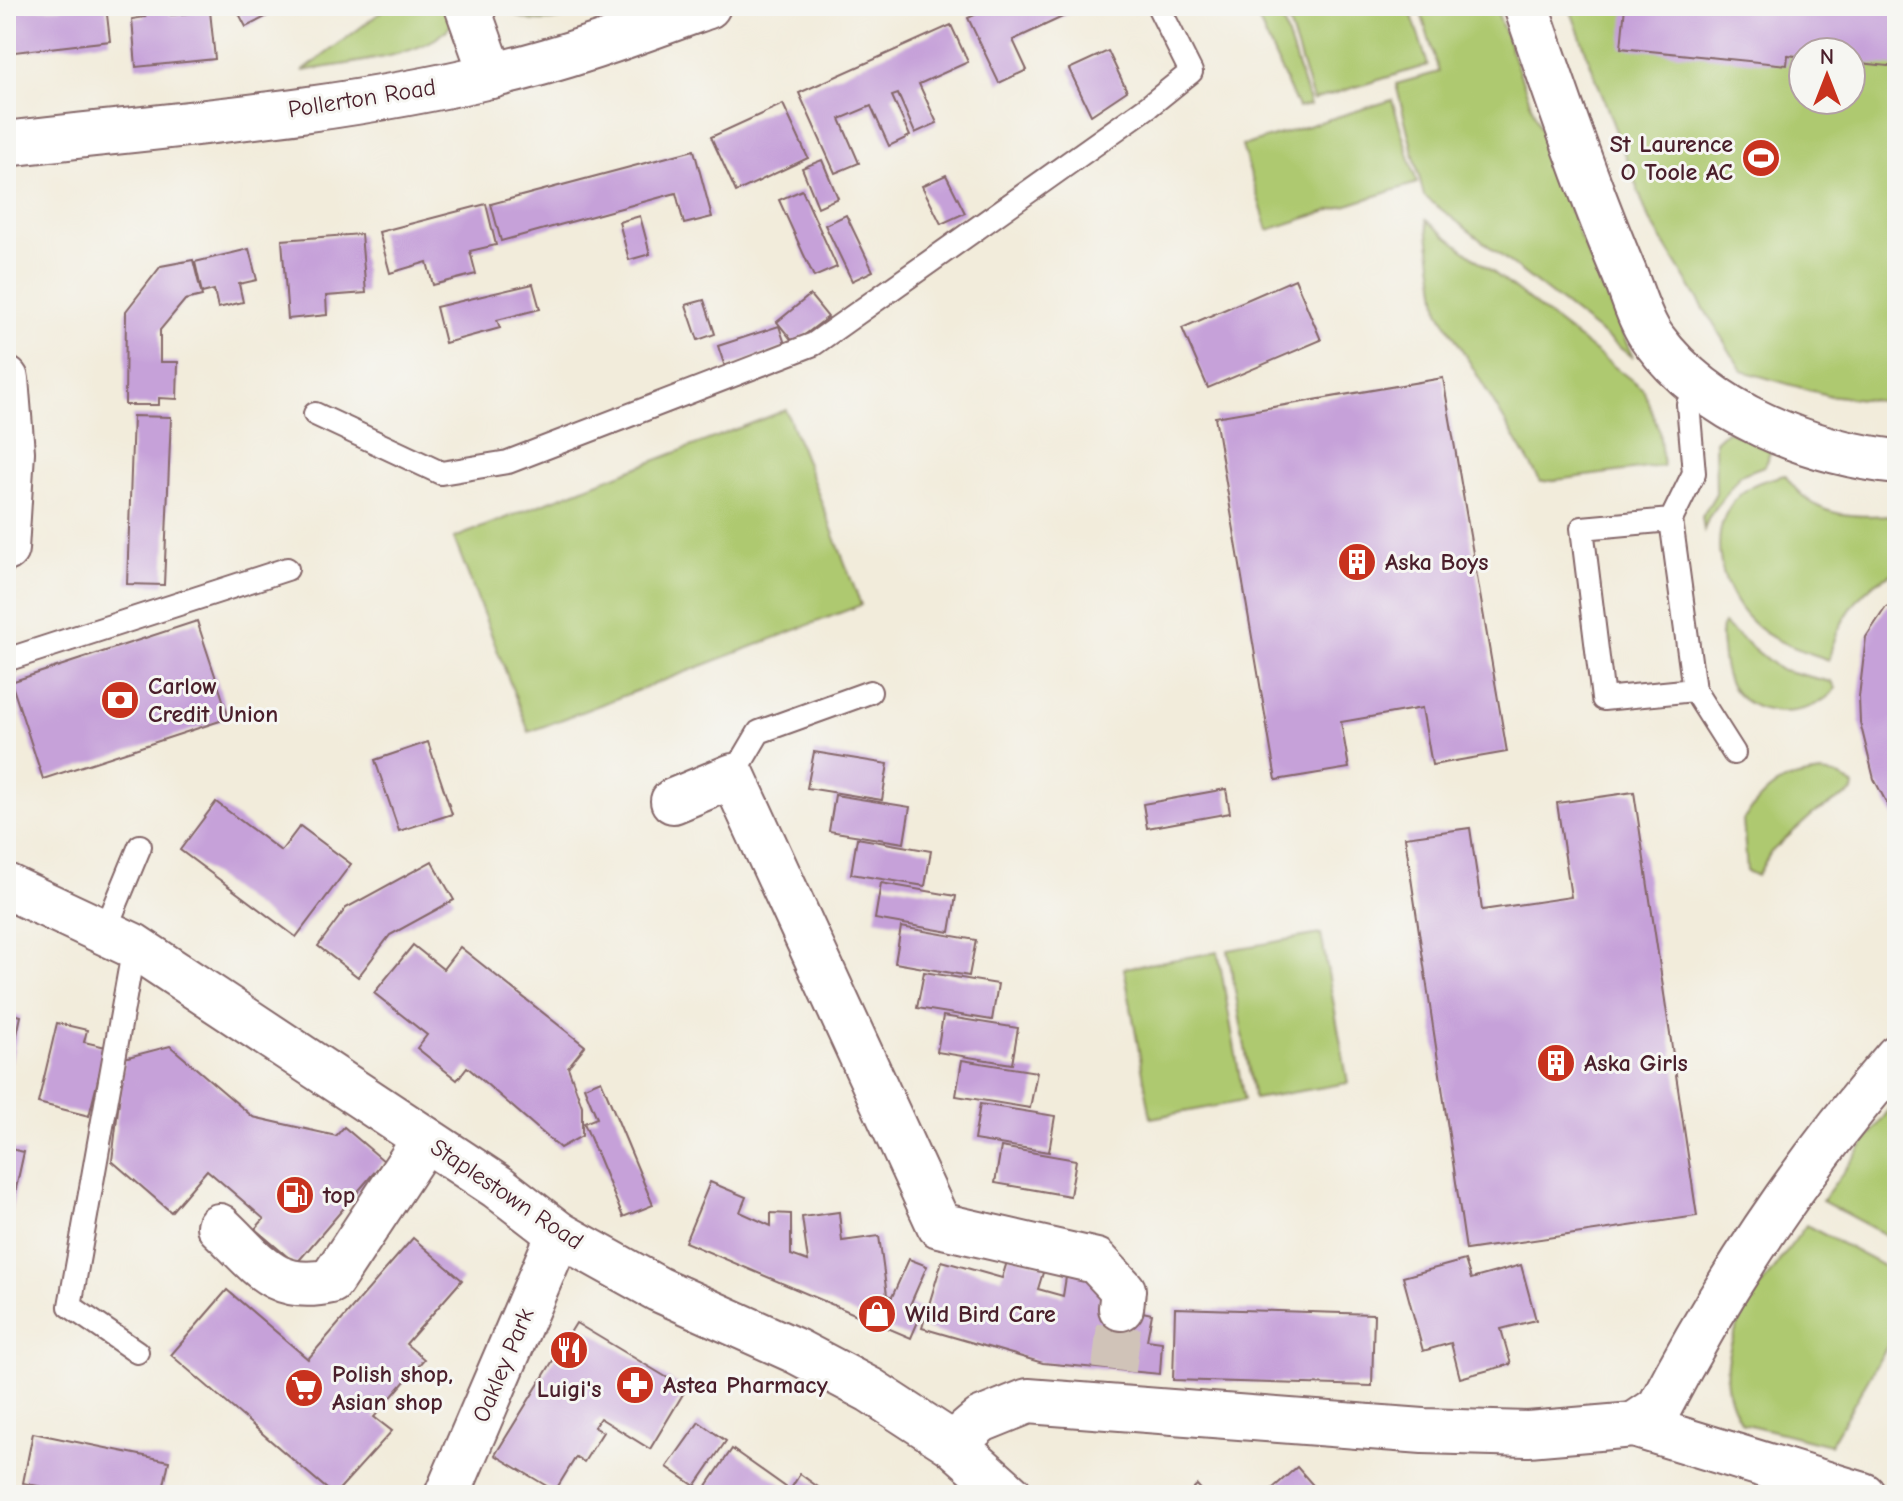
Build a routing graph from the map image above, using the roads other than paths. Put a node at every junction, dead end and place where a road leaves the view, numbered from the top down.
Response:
1 (467, 6) edge
2 (708, 6) edge
3 (1158, 6) edge
4 (1526, 6) edge
5 (492, 76) junction
6 (6, 144) edge
7 (6, 379) edge
8 (1704, 391) junction
9 (315, 414) dead end
10 (1897, 462) edge
11 (1671, 520) junction
12 (6, 549) edge
13 (287, 569) dead end
14 (6, 660) edge
15 (1694, 690) junction
16 (870, 692) dead end
17 (1734, 753) dead end
18 (733, 776) junction
19 (673, 801) dead end
20 (140, 846) dead end
21 (6, 886) edge
22 (119, 939) junction
23 (1897, 1057) edge
24 (425, 1139) junction
25 (219, 1226) dead end
26 (559, 1234) junction
27 (1121, 1308) tunnel mouth
28 (137, 1352) dead end
29 (1634, 1425) junction
30 (953, 1444) junction
31 (447, 1495) edge
32 (1010, 1495) edge
33 (1863, 1495) edge

1 - 5 street
2 - 5 street, Pollerton Road
3 - 9 lane
4 - 8 street
5 - 6 street, Pollerton Road
7 - 12 street
8 - 10 street
8 - 11 lane
11 - 15 lane
11 - 15 lane
13 - 14 lane
15 - 17 lane
16 - 18 lane
18 - 19 street
18 - 27 street
20 - 22 lane
21 - 22 street, Staplestown Road
22 - 24 street, Staplestown Road
22 - 28 lane
23 - 29 street
24 - 25 street
24 - 26 street, Staplestown Road
26 - 30 street, Staplestown Road
26 - 31 street, Oakley Park
29 - 30 street
29 - 33 street
30 - 32 street, Staplestown Road

